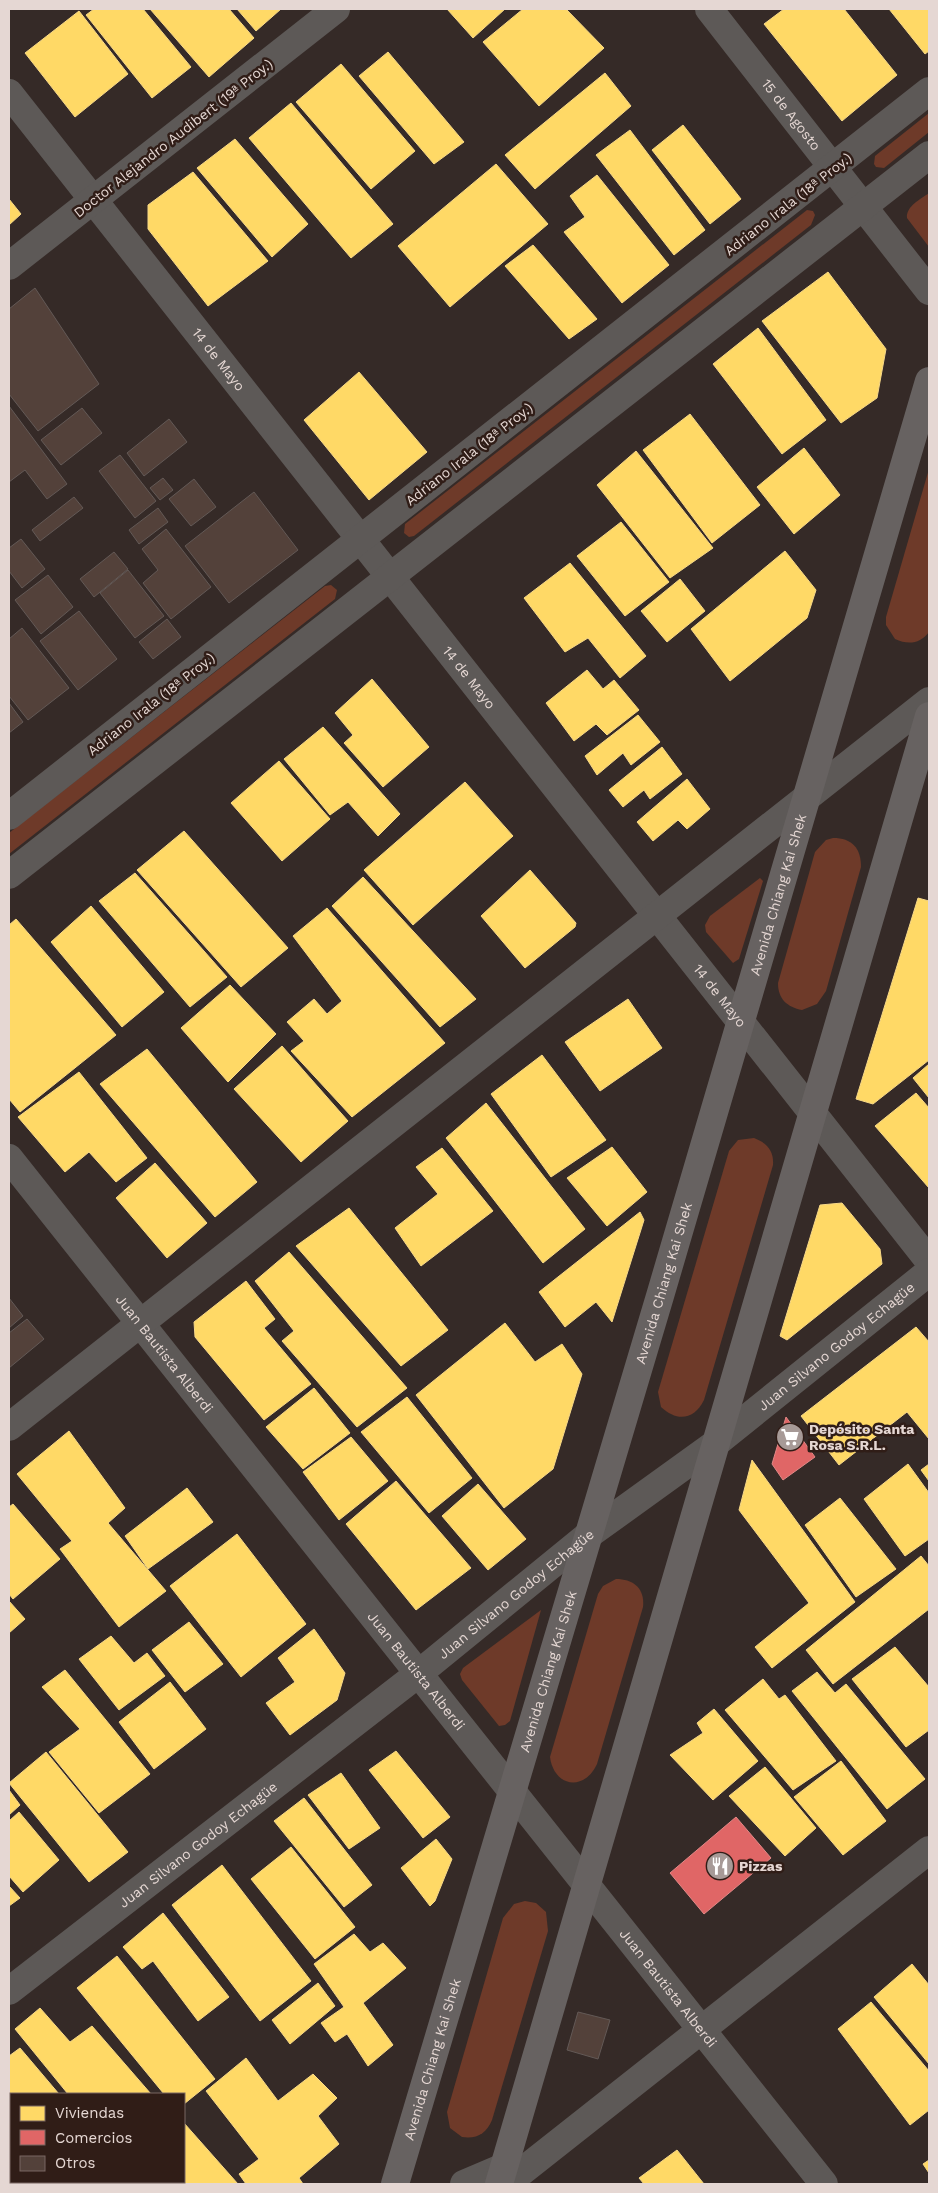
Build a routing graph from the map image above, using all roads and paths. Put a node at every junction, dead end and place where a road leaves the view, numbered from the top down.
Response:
1 (336, 9) edge
2 (709, 9) edge
3 (929, 91) edge
4 (9, 93) edge
5 (929, 155) edge
6 (834, 168) junction
7 (93, 200) junction
8 (864, 207) junction
9 (9, 266) edge
10 (929, 291) edge
11 (929, 381) edge
12 (360, 540) junction
13 (390, 577) junction
14 (929, 701) edge
15 (929, 716) edge
16 (807, 796) junction
17 (9, 816) edge
18 (9, 875) edge
19 (656, 916) junction
20 (740, 1021) junction
21 (812, 1114) junction
22 (9, 1158) edge
23 (929, 1261) edge
24 (929, 1272) edge
25 (140, 1324) junction
26 (9, 1427) edge
27 (716, 1443) junction
28 (587, 1536) junction
29 (418, 1674) junction
30 (512, 1791) junction
31 (929, 1850) edge
32 (586, 1885) junction
33 (9, 1991) edge
34 (702, 2031) junction
35 (503, 2178) edge
36 (396, 2184) edge
37 (464, 2184) edge
38 (824, 2184) edge

1 - 7 street, Doctor Alejandro Audibert (19ª Proy.)
2 - 6 street, 15 de Agosto
3 - 6 street, Adriano Irala (18ª Proy.)
4 - 7 street, 14 de Mayo
5 - 8 street
6 - 8 street, 15 de Agosto
6 - 12 street, Adriano Irala (18ª Proy.)
7 - 9 street, Doctor Alejandro Audibert (19ª Proy.)
7 - 12 street, 14 de Mayo
8 - 10 street, 15 de Agosto
8 - 13 street
11 - 16 street, Avenida Chiang Kai Shek
12 - 13 street, 14 de Mayo
12 - 17 street, Adriano Irala (18ª Proy.)
13 - 18 street
13 - 19 street, 14 de Mayo
14 - 16 street
15 - 21 street
16 - 19 street
16 - 20 street, Avenida Chiang Kai Shek
19 - 20 street, 14 de Mayo
19 - 25 street
20 - 21 street, 14 de Mayo
20 - 28 street, Avenida Chiang Kai Shek
21 - 23 street, 14 de Mayo
21 - 27 street
22 - 25 street, Juan Bautista Alberdi
24 - 27 street, Juan Silvano Godoy Echagüe
25 - 26 street
25 - 29 street, Juan Bautista Alberdi
27 - 28 street, Juan Silvano Godoy Echagüe
27 - 32 street
28 - 29 street, Juan Silvano Godoy Echagüe
28 - 30 street, Avenida Chiang Kai Shek
29 - 30 street, Juan Bautista Alberdi
29 - 33 street, Juan Silvano Godoy Echagüe
30 - 32 street, Juan Bautista Alberdi
30 - 36 street, Avenida Chiang Kai Shek
31 - 34 street
32 - 34 street, Juan Bautista Alberdi
32 - 35 street
34 - 35 street
34 - 38 street, Juan Bautista Alberdi
35 - 37 street

